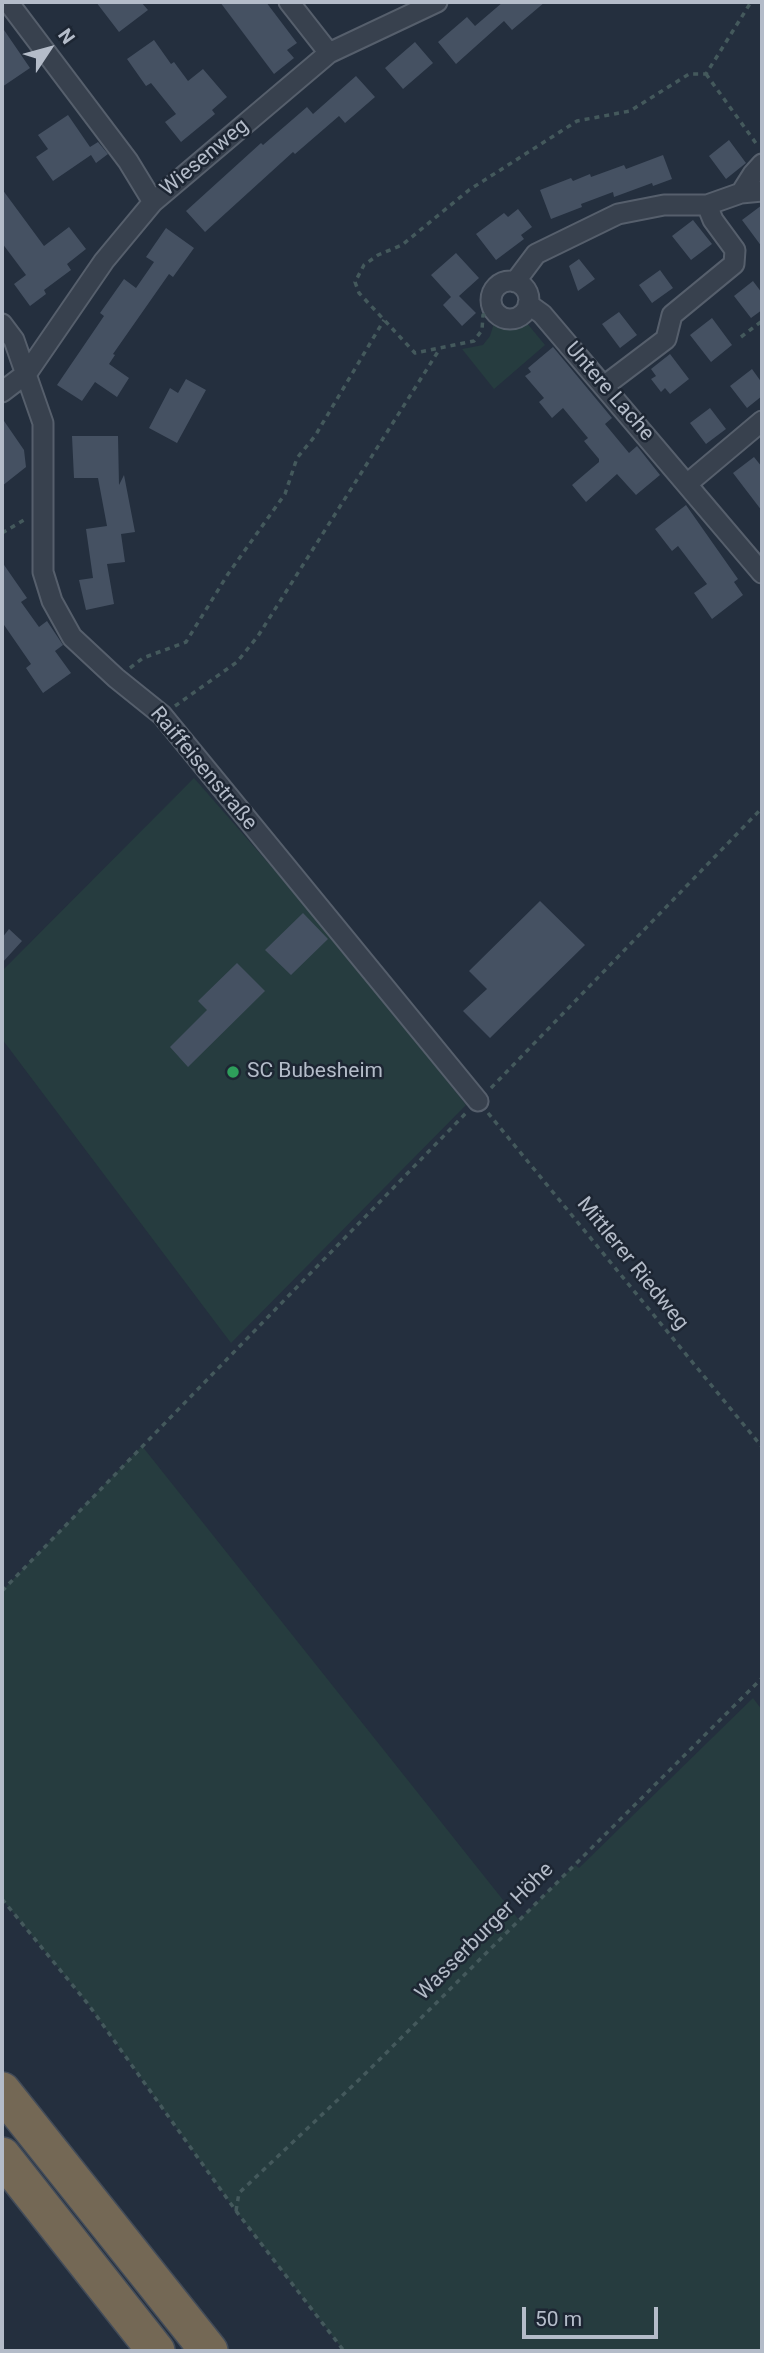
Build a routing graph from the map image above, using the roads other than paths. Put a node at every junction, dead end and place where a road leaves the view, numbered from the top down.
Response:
1 (8, 2) edge
2 (289, 2) edge
3 (436, 2) edge
4 (329, 53) junction
5 (762, 164) edge
6 (762, 191) edge
7 (741, 193) junction
8 (153, 202) junction
9 (707, 205) junction
10 (515, 282) junction
11 (528, 304) junction
12 (2, 324) edge
13 (27, 373) junction
14 (604, 386) junction
15 (2, 391) edge
16 (762, 421) edge
17 (687, 484) junction
18 (762, 573) edge
19 (478, 1101) road end
20 (2, 2091) edge
21 (2, 2156) edge
22 (156, 2351) edge
23 (209, 2351) edge

1 - 8 street
2 - 4 street
3 - 4 street, Wiesenweg
4 - 8 street, Wiesenweg
5 - 7 street
6 - 7 street
7 - 9 street
8 - 13 street, Wiesenweg
9 - 10 street
9 - 14 street
10 - 11 street, Untere Lache
10 - 11 street
11 - 14 street, Untere Lache
12 - 13 street, Raiffeisenstraße
13 - 15 street, Wiesenweg
13 - 19 street, Raiffeisenstraße
14 - 17 street, Untere Lache
16 - 17 street
17 - 18 street, Untere Lache
20 - 23 highway
21 - 22 highway

